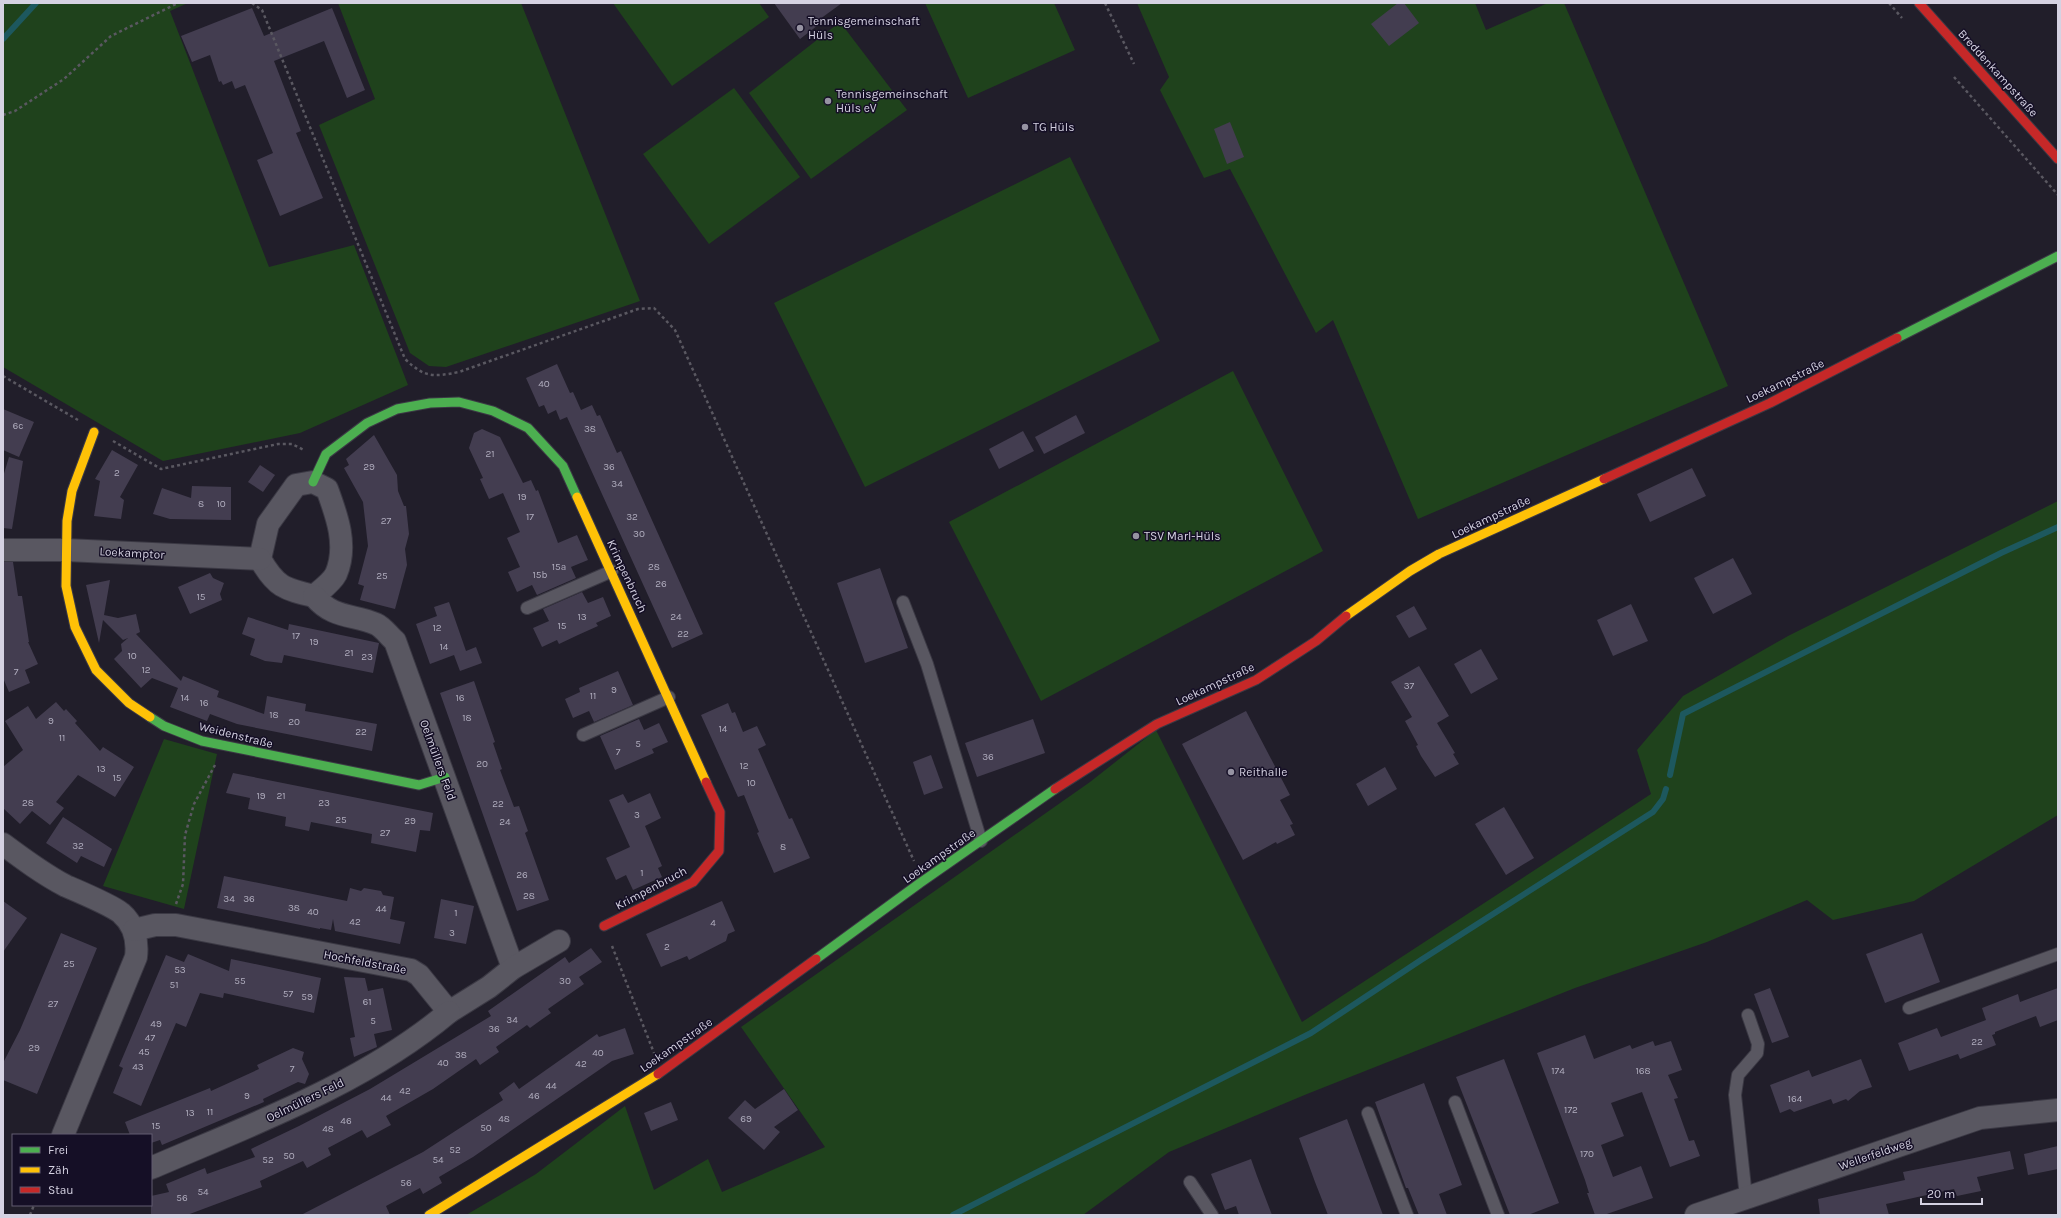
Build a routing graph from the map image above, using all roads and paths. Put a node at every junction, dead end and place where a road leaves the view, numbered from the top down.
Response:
1 (178, 3) edge
2 (252, 3) edge
3 (1105, 3) edge
4 (1889, 3) edge
5 (1919, 3) edge
6 (1904, 20) dead end
7 (1134, 64) dead end
8 (1950, 73) dead end
9 (3, 116) edge
10 (2058, 159) edge
11 (2058, 195) edge
12 (2058, 256) edge
13 (3, 376) edge
14 (94, 432) junction
15 (317, 473) junction
16 (3, 550) edge
17 (66, 550) junction
18 (260, 559) junction
19 (612, 571) junction
20 (314, 596) junction
21 (903, 602) dead end
22 (527, 608) dead end
23 (669, 697) junction
24 (583, 736) dead end
25 (226, 747) junction
26 (445, 777) junction
27 (981, 841) junction
28 (3, 844) edge
29 (923, 882) junction
30 (176, 925) junction
31 (604, 926) joint
32 (134, 930) junction
33 (559, 941) dead end
34 (2058, 954) edge
35 (513, 968) junction
36 (1909, 1008) dead end
37 (449, 1012) junction
38 (1748, 1014) dead end
39 (662, 1072) junction
40 (1455, 1102) dead end
41 (2058, 1110) edge
42 (1368, 1113) dead end
43 (63, 1134) edge
44 (152, 1168) edge
45 (1190, 1182) dead end
46 (1746, 1197) junction
47 (1727, 1210) edge
48 (429, 1215) edge
49 (1212, 1215) edge
50 (1407, 1215) edge
51 (1498, 1215) edge
52 (1696, 1215) edge

1 - 9 path
2 - 29 path
3 - 7 path
4 - 6 path
5 - 10 street, Breddenkampstraße
8 - 11 path
12 - 27 street, Loekampstraße
13 - 14 path
14 - 15 path
14 - 17 street, Weidenstraße
15 - 18 street
15 - 19 street, Krimpenbruch
15 - 20 street
16 - 17 street, Loekamptor
17 - 18 street, Loekamptor
17 - 25 street, Weidenstraße
18 - 20 street
19 - 22 lane
19 - 23 street, Krimpenbruch
20 - 26 street, Oelmüllers Feld
21 - 27 lane
23 - 24 lane
23 - 31 street, Krimpenbruch
25 - 26 street, Weidenstraße
25 - 30 path
26 - 35 street, Oelmüllers Feld
27 - 29 street, Loekampstraße
28 - 32 street
29 - 39 street, Loekampstraße
30 - 32 street, Hochfeldstraße
30 - 37 street, Hochfeldstraße
31 - 39 path
32 - 43 street
33 - 35 street
34 - 36 lane
35 - 37 street
37 - 44 street, Oelmüllers Feld
38 - 46 lane
39 - 48 street, Loekampstraße
40 - 51 lane
41 - 46 street, Wellerfeldweg
42 - 50 lane
45 - 49 lane
46 - 47 street, Wellerfeldweg
47 - 52 street, Wellerfeldweg

